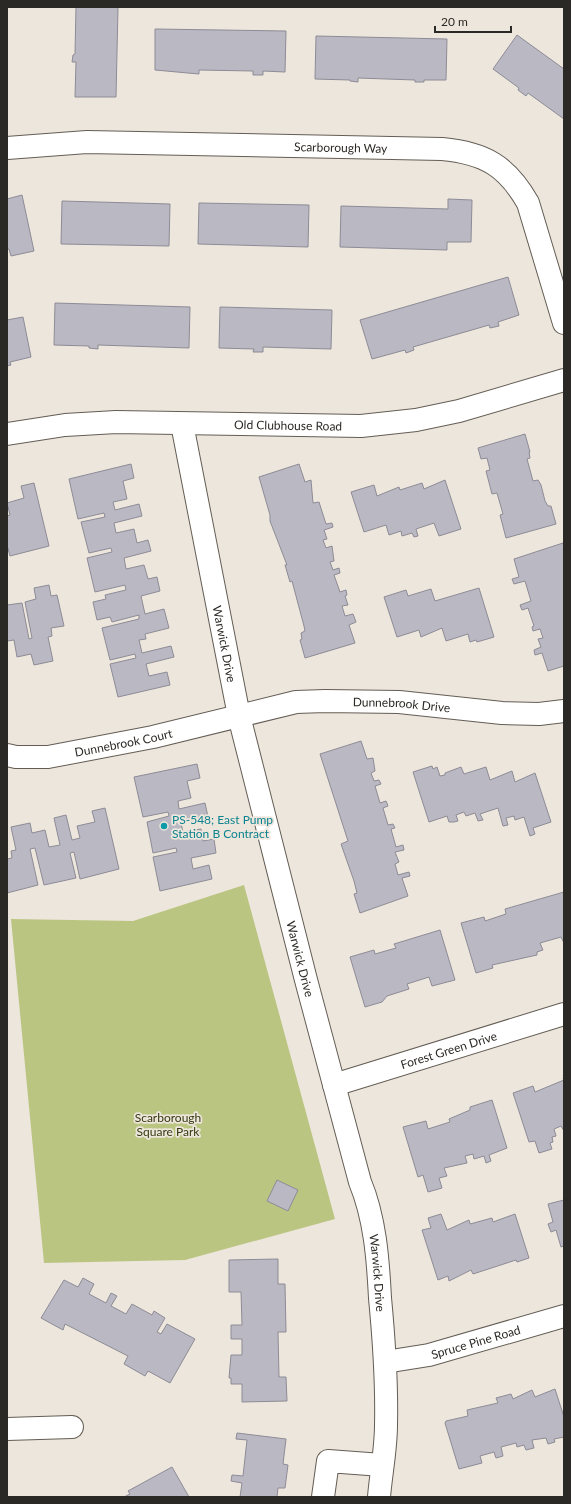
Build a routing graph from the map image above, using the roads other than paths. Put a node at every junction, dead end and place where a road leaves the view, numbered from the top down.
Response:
1 (7, 148) edge
2 (564, 323) edge
3 (564, 380) edge
4 (182, 424) junction
5 (7, 434) edge
6 (564, 711) edge
7 (239, 716) junction
8 (7, 755) edge
9 (564, 1014) edge
10 (334, 1085) junction
11 (564, 1316) edge
12 (385, 1362) junction
13 (72, 1427) dead end
14 (7, 1429) edge
15 (382, 1466) junction
16 (323, 1497) edge
17 (379, 1497) edge

1 - 2 street, Scarborough Way
3 - 4 street, Old Clubhouse Road
4 - 5 street, Old Clubhouse Road
4 - 7 street, Warwick Drive
6 - 7 street, Dunnebrook Drive
7 - 8 street, Dunnebrook Court
7 - 10 street, Warwick Drive
9 - 10 street, Forest Green Drive
10 - 12 street, Warwick Drive
11 - 12 street, Spruce Pine Road
12 - 15 street, Warwick Drive
13 - 14 street
15 - 16 street
15 - 17 street, Warwick Drive

